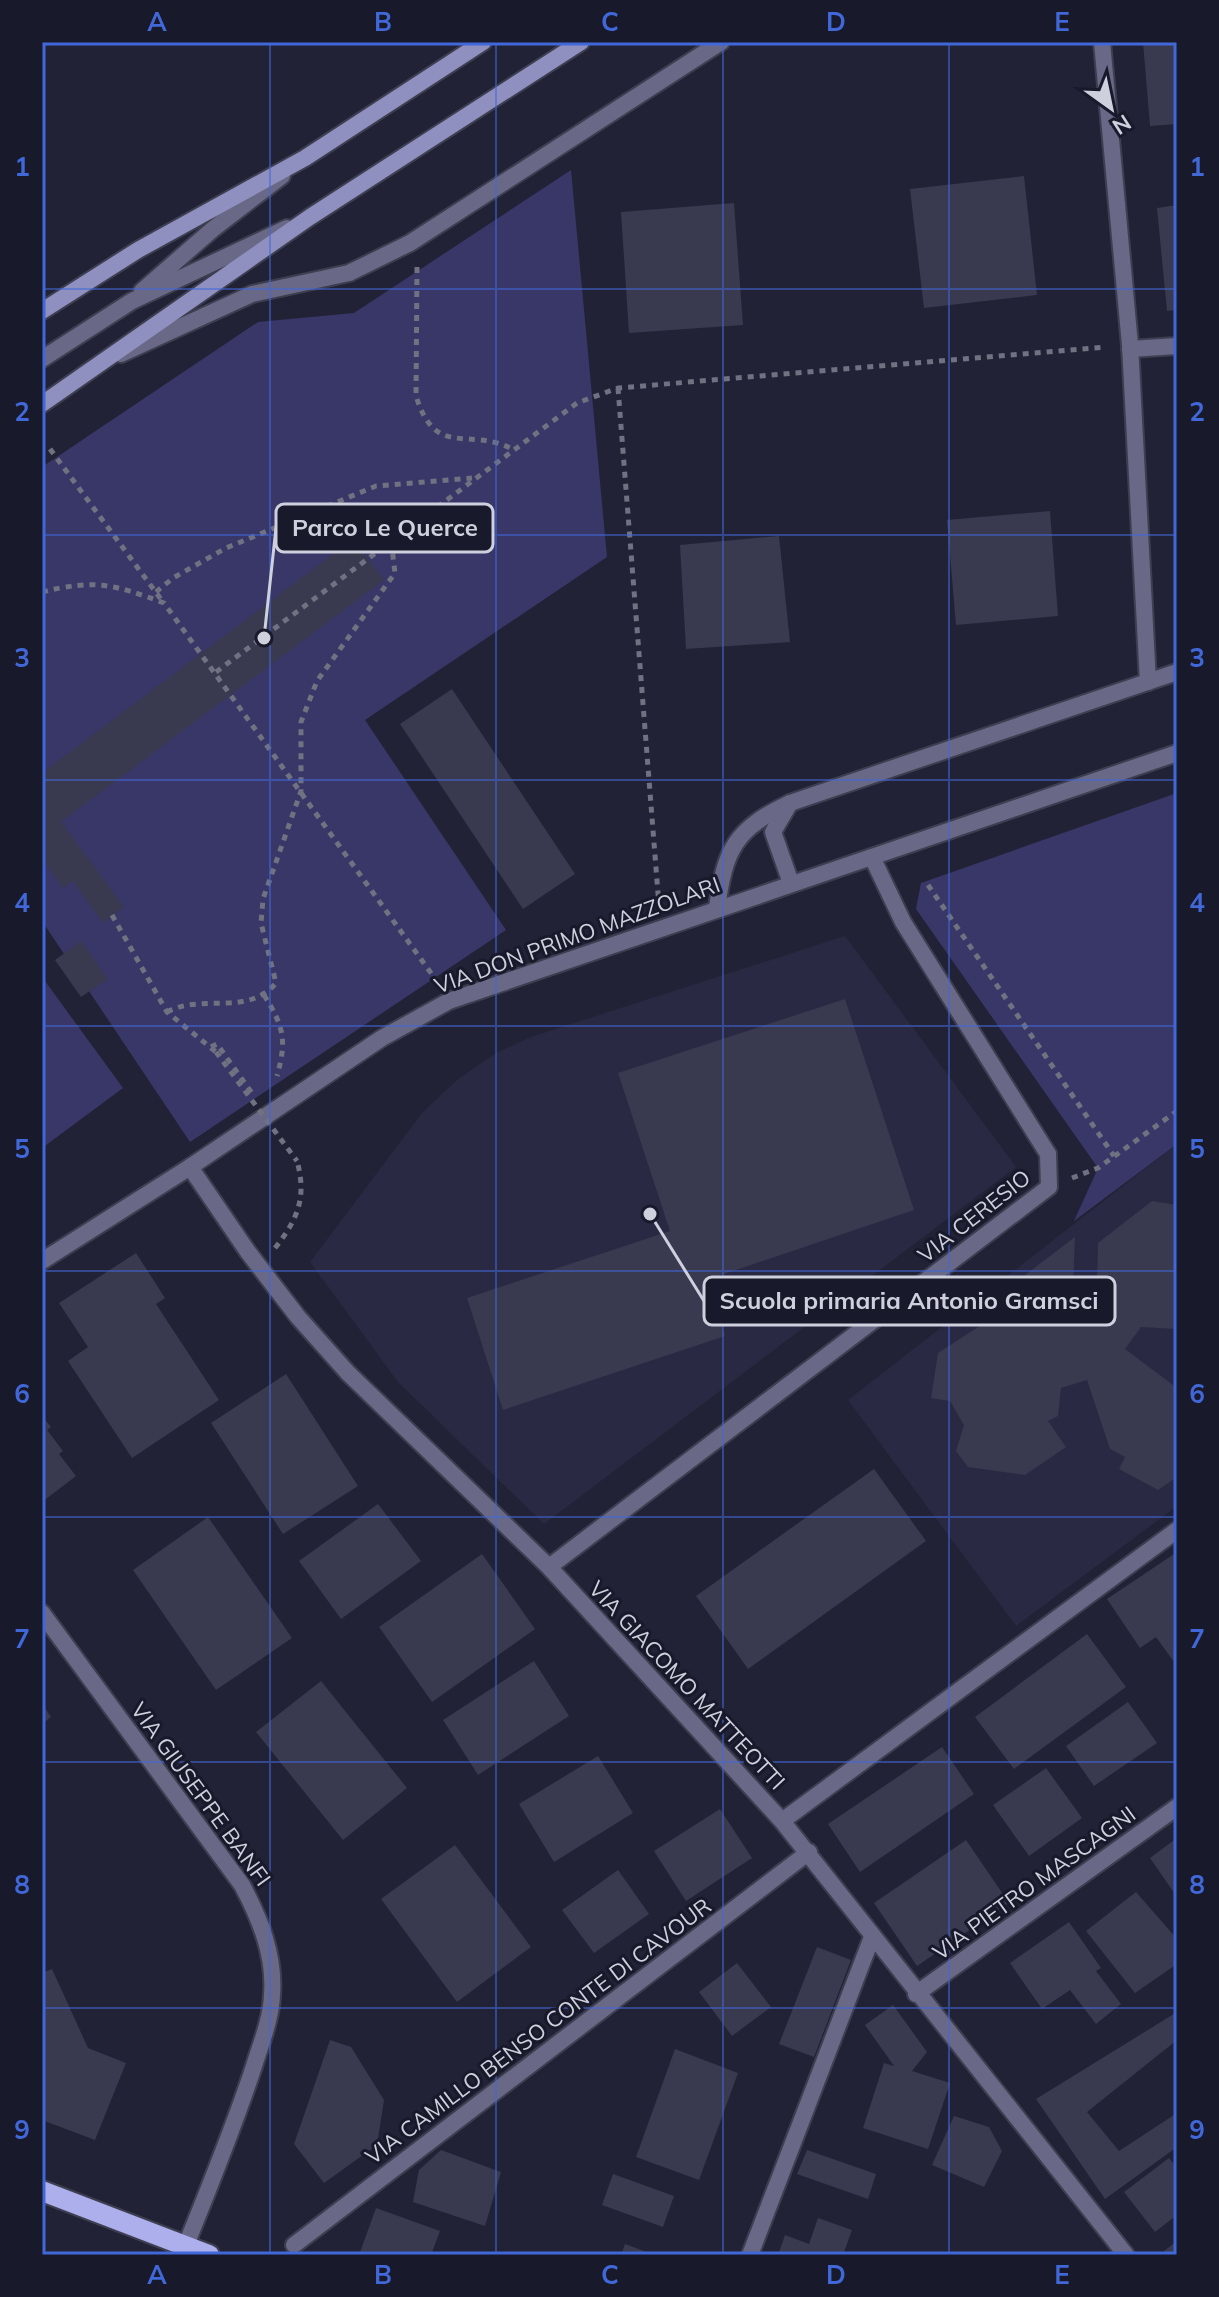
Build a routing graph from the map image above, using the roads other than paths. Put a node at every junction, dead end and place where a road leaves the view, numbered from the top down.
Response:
1 (483, 42) edge
2 (581, 42) edge
3 (721, 42) edge
4 (1102, 42) edge
5 (305, 158) junction
6 (310, 217) junction
7 (132, 301) junction
8 (42, 311) edge
9 (1177, 346) edge
10 (1130, 347) junction
11 (42, 359) edge
12 (98, 365) junction
13 (42, 404) edge
14 (1177, 672) edge
15 (1148, 682) junction
16 (1177, 753) edge
17 (790, 803) junction
18 (872, 857) junction
19 (791, 883) junction
20 (717, 908) junction
21 (190, 1167) junction
22 (42, 1261) edge
23 (1177, 1530) edge
24 (549, 1567) junction
25 (42, 1613) edge
26 (1177, 1807) edge
27 (782, 1821) junction
28 (809, 1852) junction
29 (872, 1937) junction
30 (916, 1994) junction
31 (42, 2191) edge
32 (294, 2245) dead end
33 (183, 2250) edge
34 (209, 2255) edge
35 (750, 2255) edge
36 (1126, 2255) edge

1 - 5 main road
2 - 6 main road
3 - 12 street
4 - 10 street
5 - 7 street
5 - 8 main road
6 - 7 street
6 - 12 main road
7 - 11 street
9 - 10 street
10 - 15 street
12 - 13 main road
14 - 15 street
15 - 17 street
16 - 18 street, VIA DON PRIMO MAZZOLARI
17 - 19 street
17 - 20 street
18 - 19 street, VIA DON PRIMO MAZZOLARI
18 - 24 street, VIA CERESIO
19 - 20 street, VIA DON PRIMO MAZZOLARI
20 - 21 street, VIA DON PRIMO MAZZOLARI
21 - 22 street, VIA DON PRIMO MAZZOLARI
21 - 24 street, VIA GIACOMO MATTEOTTI
23 - 27 street
24 - 27 street, VIA GIACOMO MATTEOTTI
25 - 33 street, VIA GIUSEPPE BANFI
26 - 30 street, VIA PIETRO MASCAGNI
27 - 28 street, VIA GIACOMO MATTEOTTI
28 - 29 street, VIA GIACOMO MATTEOTTI
28 - 32 street, VIA CAMILLO BENSO CONTE DI CAVOUR
29 - 30 street, VIA GIACOMO MATTEOTTI
29 - 35 street
30 - 36 street, VIA GIACOMO MATTEOTTI
31 - 33 main road
33 - 34 main road

